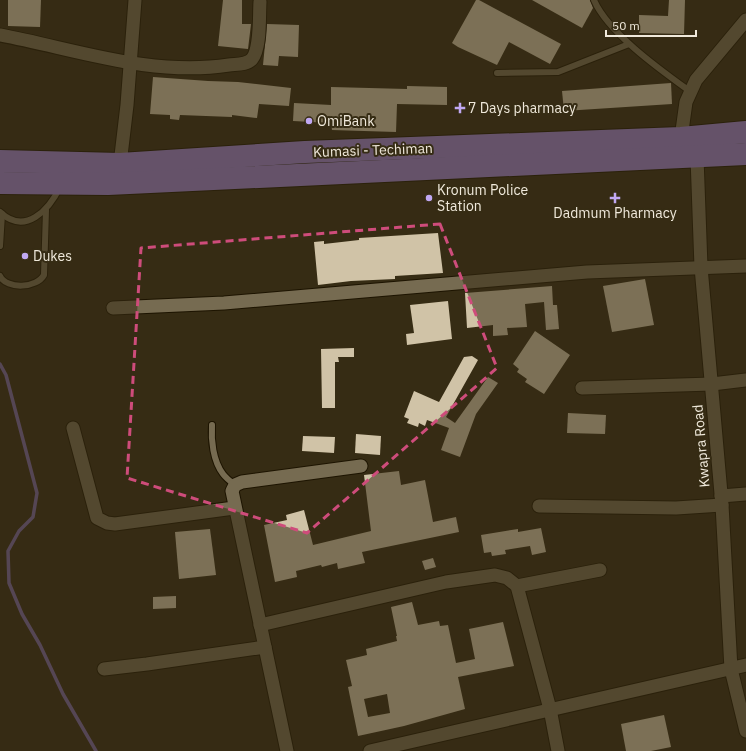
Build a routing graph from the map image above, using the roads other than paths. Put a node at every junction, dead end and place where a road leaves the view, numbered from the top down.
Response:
1 (135, 0) edge
2 (594, 0) edge
3 (260, 2) dead end
4 (746, 20) edge
5 (0, 35) edge
6 (629, 44) junction
7 (130, 63) junction
8 (496, 74) dead end
9 (691, 92) junction
10 (746, 132) edge
11 (681, 138) junction
12 (746, 154) edge
13 (697, 157) junction
14 (0, 161) edge
15 (120, 164) junction
16 (0, 183) edge
17 (61, 184) junction
18 (46, 210) junction
19 (1, 213) edge
20 (0, 246) edge
21 (746, 266) edge
22 (701, 267) junction
23 (0, 276) edge
24 (113, 308) dead end
25 (746, 380) edge
26 (712, 384) junction
27 (582, 388) dead end
28 (212, 425) dead end
29 (73, 428) dead end
30 (361, 466) dead end
31 (235, 485) junction
32 (746, 494) edge
33 (722, 501) junction
34 (539, 506) dead end
35 (234, 508) junction
36 (600, 570) dead end
37 (517, 586) junction
38 (260, 625) junction
39 (265, 647) junction
40 (746, 665) edge
41 (104, 669) dead end
42 (731, 669) junction
43 (550, 709) junction
44 (746, 731) edge
45 (287, 751) edge
46 (370, 751) edge
47 (558, 751) edge

1 - 7 street
2 - 6 lane
3 - 7 street
4 - 9 street
5 - 7 street
6 - 8 lane
6 - 9 lane
7 - 15 street
9 - 11 street
10 - 11 highway, Kumasi - Techiman
11 - 15 highway, Kumasi - Techiman
12 - 13 highway
13 - 17 highway
13 - 22 street, Kwapra Road
14 - 15 highway, Kumasi - Techiman
16 - 17 highway
17 - 18 lane
18 - 19 lane
18 - 23 lane
19 - 20 lane
21 - 22 street
22 - 24 street
22 - 26 street, Kwapra Road
25 - 26 street
26 - 27 street
26 - 33 street, Kwapra Road
28 - 31 lane
29 - 35 street
30 - 31 street
31 - 35 street
32 - 33 street
33 - 34 street
33 - 42 street, Kwapra Road
35 - 38 street
36 - 37 street
37 - 38 street
37 - 43 street
38 - 39 street
39 - 41 street
39 - 45 street
40 - 42 street
42 - 43 street
42 - 44 street, Kwapra Road
43 - 46 street
43 - 47 street

